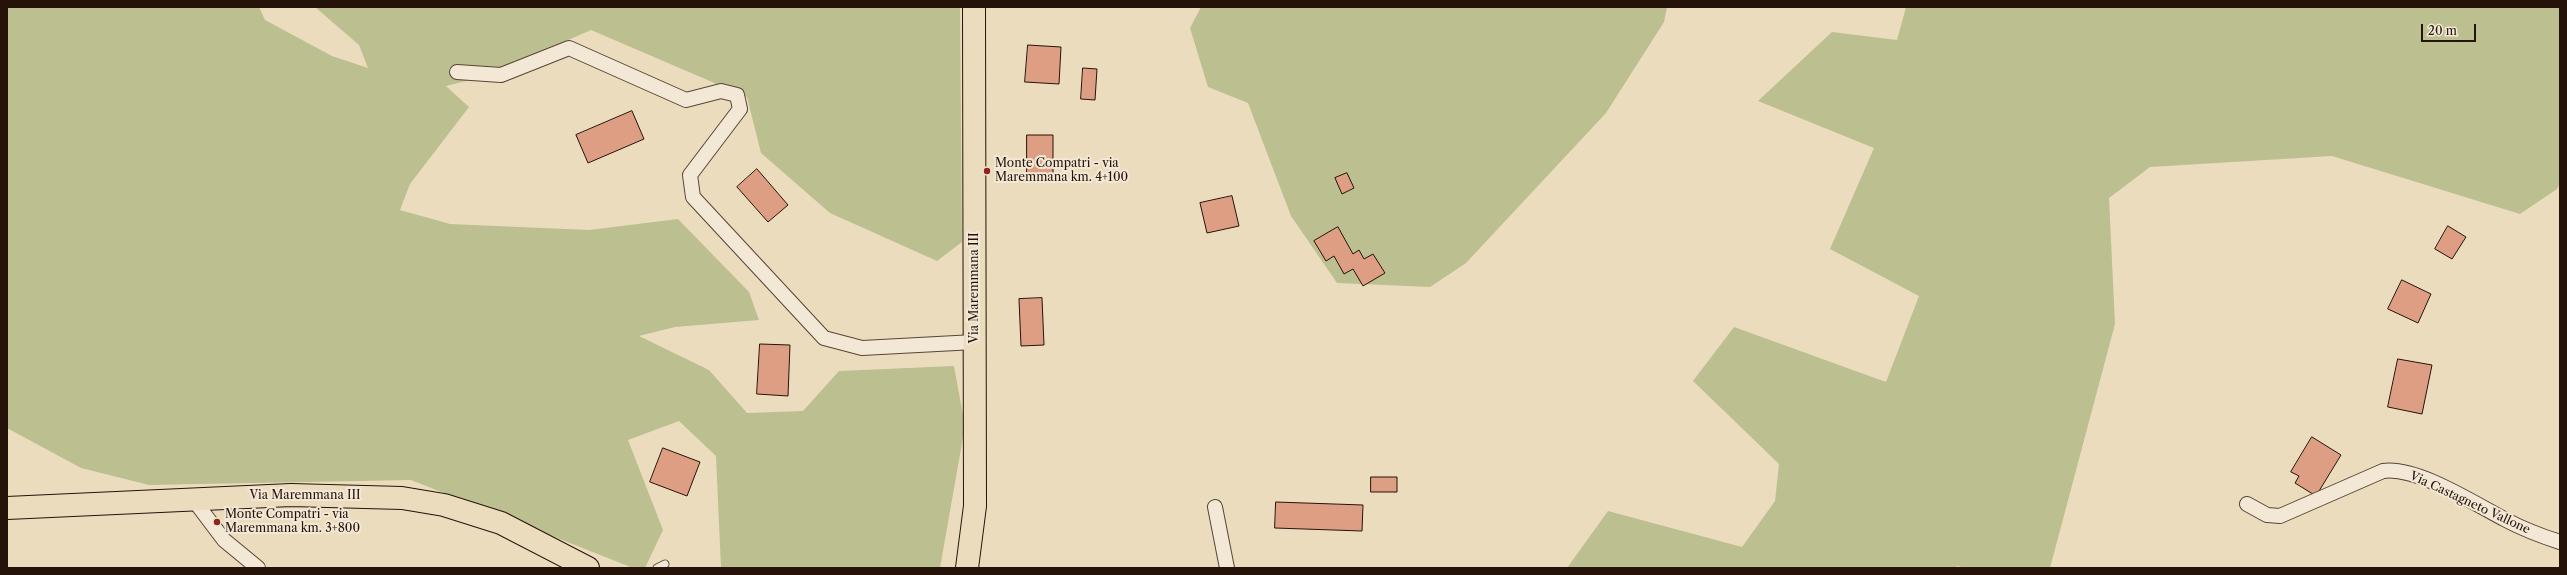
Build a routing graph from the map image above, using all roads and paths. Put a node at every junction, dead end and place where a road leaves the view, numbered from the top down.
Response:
1 (974, 7) edge
2 (457, 72) dead end
3 (975, 342) junction
4 (193, 499) junction
5 (2247, 504) dead end
6 (1215, 507) dead end
7 (7, 508) edge
8 (2560, 542) edge
9 (665, 564) dead end
10 (258, 568) edge
11 (588, 568) edge
12 (657, 568) edge
13 (967, 568) edge
14 (1227, 568) edge

1 - 3 main road, Via Maremmana III
2 - 3 street
3 - 13 main road, Via Maremmana III
4 - 7 main road, Via Maremmana III
4 - 10 street
4 - 11 main road, Via Maremmana III
5 - 8 street, Via Castagneto Vallone
6 - 14 street
9 - 12 lane

